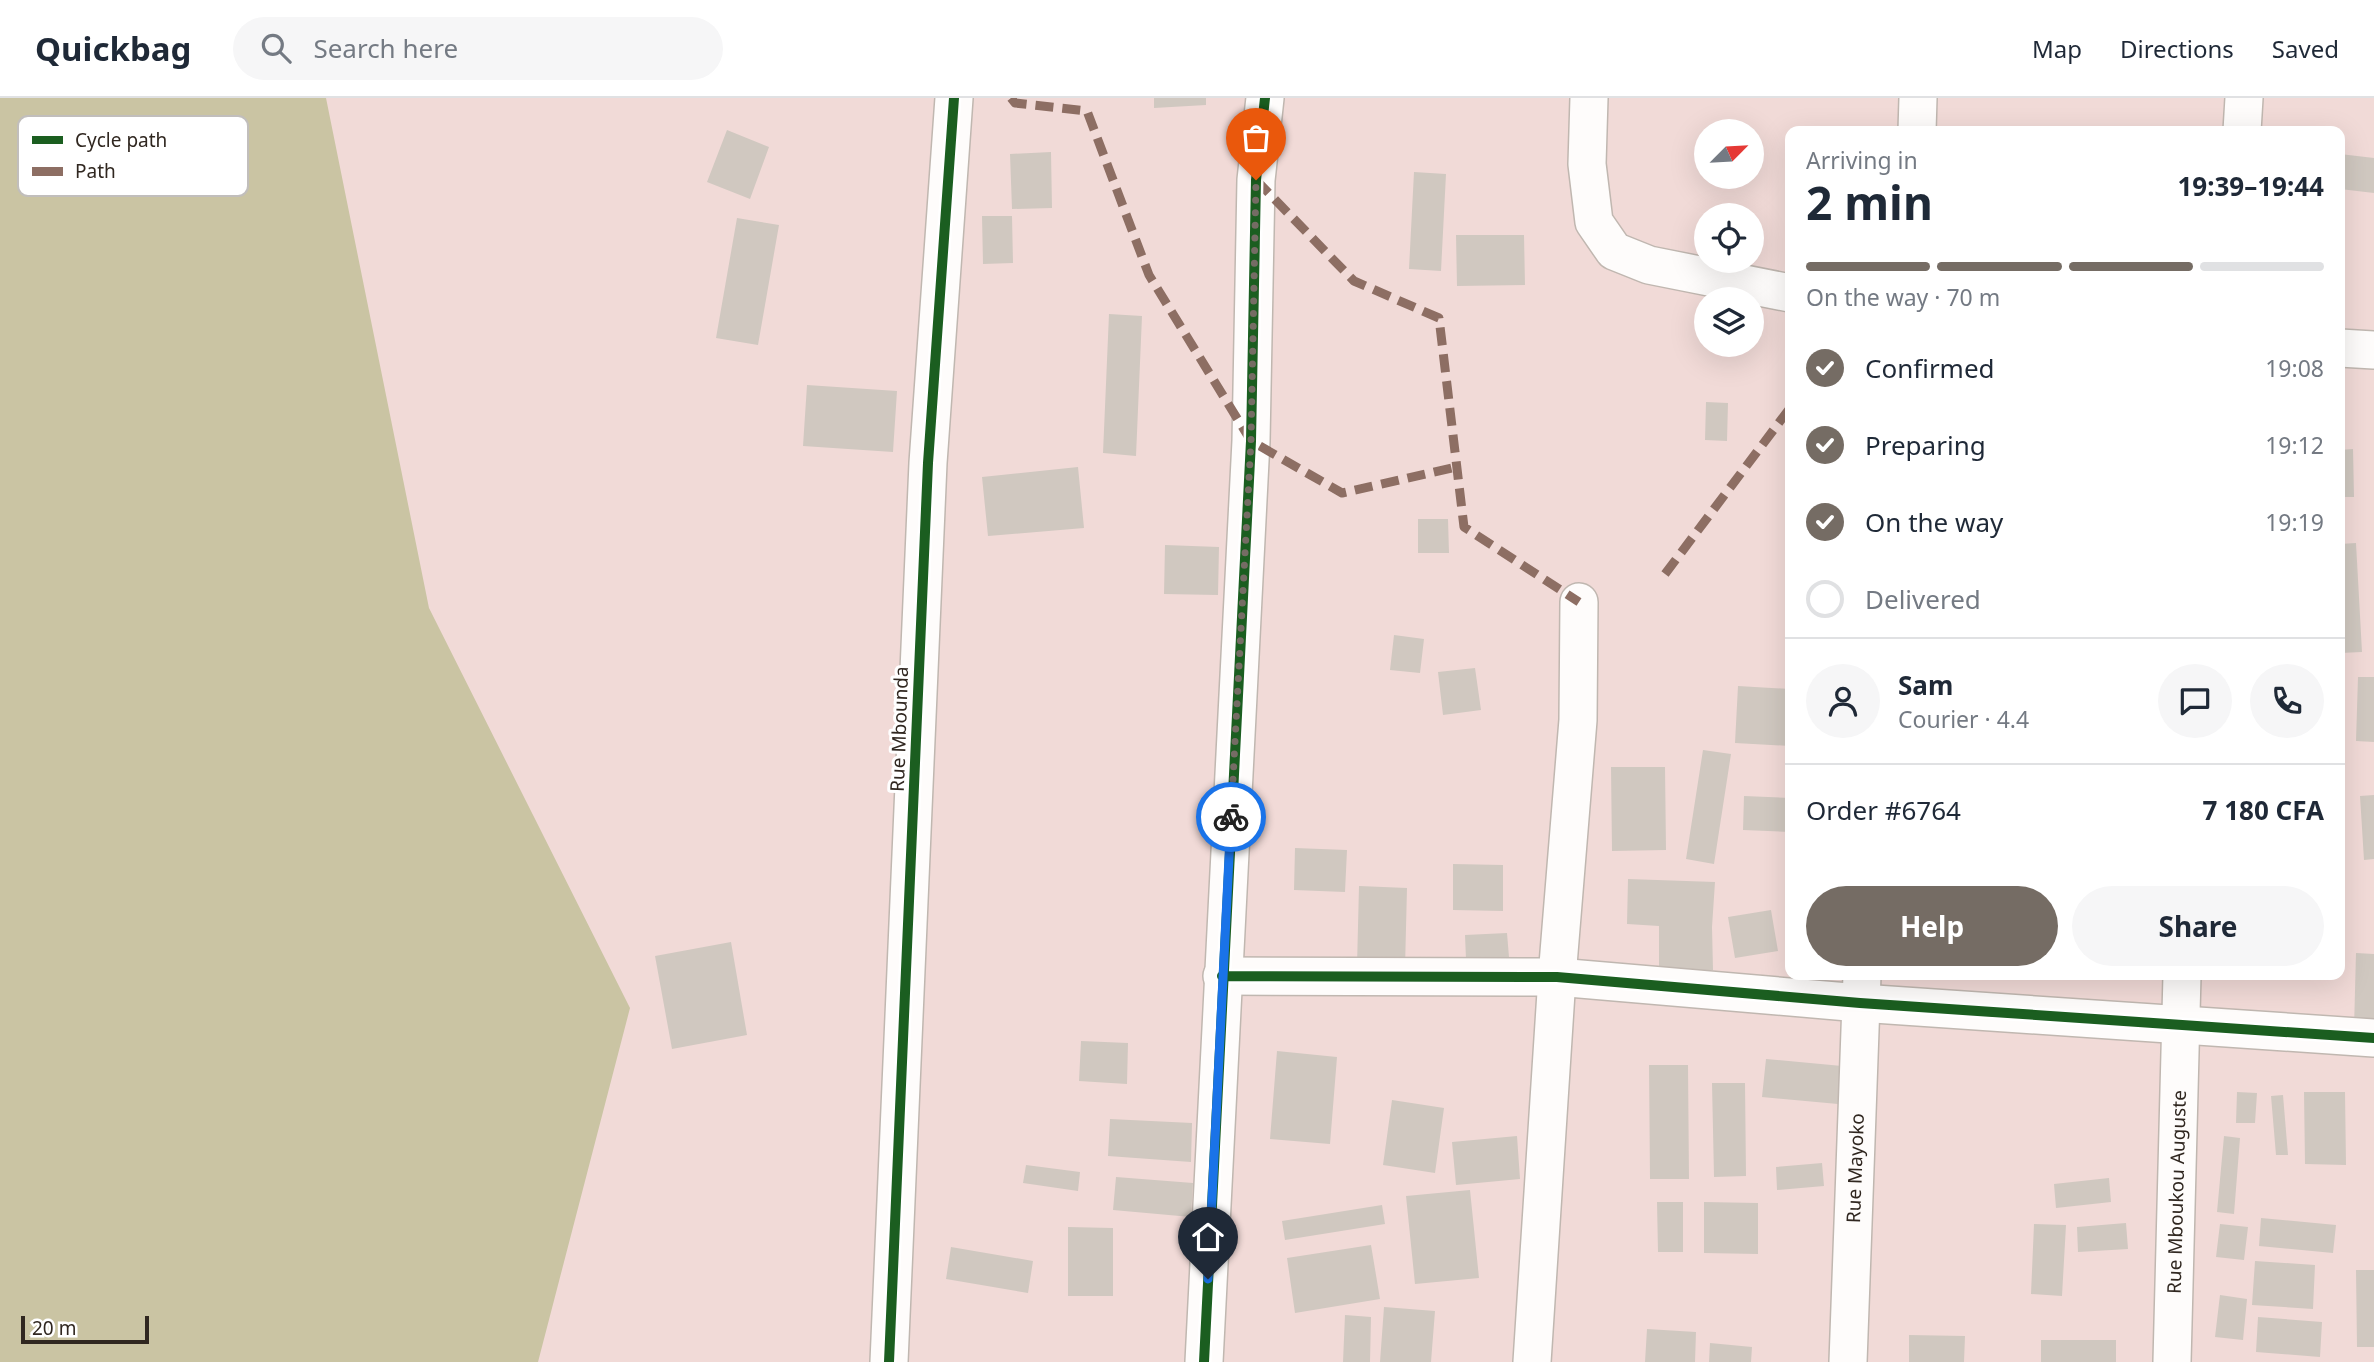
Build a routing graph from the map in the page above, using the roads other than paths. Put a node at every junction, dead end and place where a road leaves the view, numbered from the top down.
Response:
1 (954, 98) edge
2 (1265, 98) edge
3 (1589, 98) edge
4 (1918, 98) edge
5 (2244, 98) edge
6 (1917, 126) edge
7 (2242, 126) edge
8 (1785, 292) edge
9 (2345, 348) edge
10 (2374, 350) edge
11 (1579, 602) dead end
12 (1222, 976) junction
13 (1557, 977) junction
14 (2182, 980) edge
15 (1861, 989) edge
16 (2180, 1024) junction
17 (2374, 1038) edge
18 (889, 1362) edge
19 (1204, 1362) edge
20 (1532, 1362) edge
21 (1848, 1362) edge
22 (2172, 1362) edge

1 - 18 street, Rue Mbounda
2 - 12 street
3 - 8 street
4 - 6 street
5 - 7 street
9 - 10 street
11 - 13 street
12 - 13 street
12 - 19 street
13 - 15 street
13 - 20 street
14 - 16 street, Rue Mboukou Auguste
15 - 16 street
15 - 21 street, Rue Mayoko
16 - 17 street
16 - 22 street, Rue Mboukou Auguste

